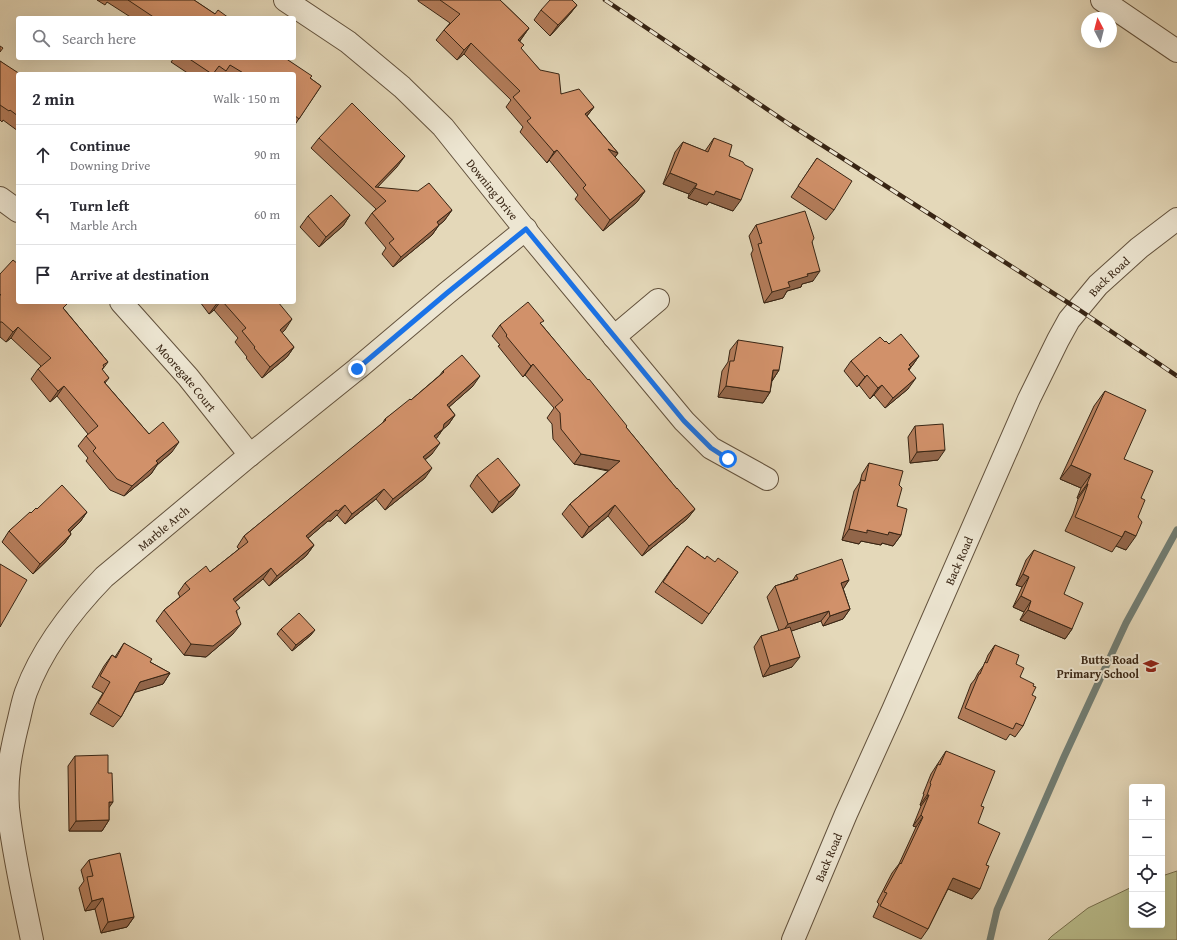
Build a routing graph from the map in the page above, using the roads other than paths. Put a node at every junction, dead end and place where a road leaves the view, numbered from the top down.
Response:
1 (285, 0) edge
2 (1102, 0) edge
3 (1177, 51) edge
4 (0, 198) edge
5 (16, 210) edge
6 (1177, 219) edge
7 (526, 229) junction
8 (658, 300) dead end
9 (123, 304) edge
10 (614, 337) junction
11 (250, 455) junction
12 (767, 479) dead end
13 (32, 940) edge
14 (793, 940) edge

1 - 7 street, Downing Drive
2 - 3 street
4 - 5 street
6 - 14 street, Back Road
7 - 10 street, Downing Drive
7 - 11 street, Marble Arch
8 - 10 street
9 - 11 street, Mooregate Court
10 - 12 street, Downing Drive
11 - 13 street, Marble Arch

